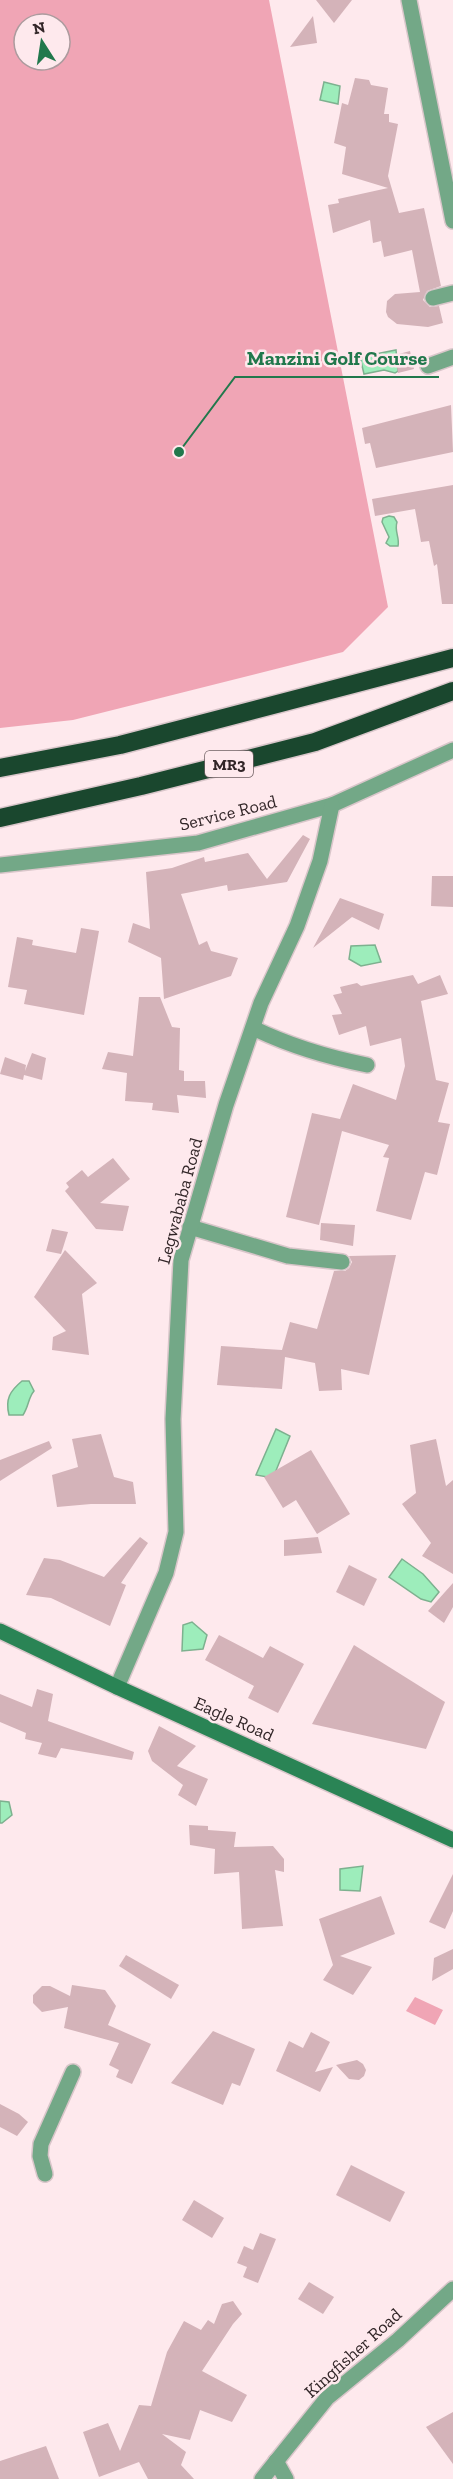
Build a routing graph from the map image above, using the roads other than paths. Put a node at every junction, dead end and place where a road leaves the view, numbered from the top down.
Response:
1 (409, 0) edge
2 (453, 221) edge
3 (453, 293) edge
4 (433, 298) dead end
5 (453, 357) edge
6 (428, 366) dead end
7 (453, 658) edge
8 (453, 691) edge
9 (453, 750) edge
10 (0, 768) edge
11 (332, 805) junction
12 (0, 818) edge
13 (0, 865) edge
14 (253, 1028) junction
15 (367, 1065) dead end
16 (190, 1227) junction
17 (342, 1262) dead end
18 (0, 1631) edge
19 (117, 1687) junction
20 (453, 1840) edge
21 (73, 2072) dead end
22 (45, 2174) dead end
23 (453, 2289) edge
24 (276, 2461) junction
25 (262, 2479) edge
26 (286, 2479) edge

1 - 2 street
3 - 4 street
5 - 6 street
7 - 10 highway
8 - 12 highway, MR3
9 - 11 street, Service Road
11 - 13 street, Service Road
11 - 14 street, Legwababa Road
14 - 15 street
14 - 16 street, Legwababa Road
16 - 17 street
16 - 19 street, Legwababa Road
18 - 19 street, Eagle Road
19 - 20 street, Eagle Road
21 - 22 street
23 - 24 street, Kingfisher Road
24 - 25 street, Kingfisher Road
24 - 26 street

